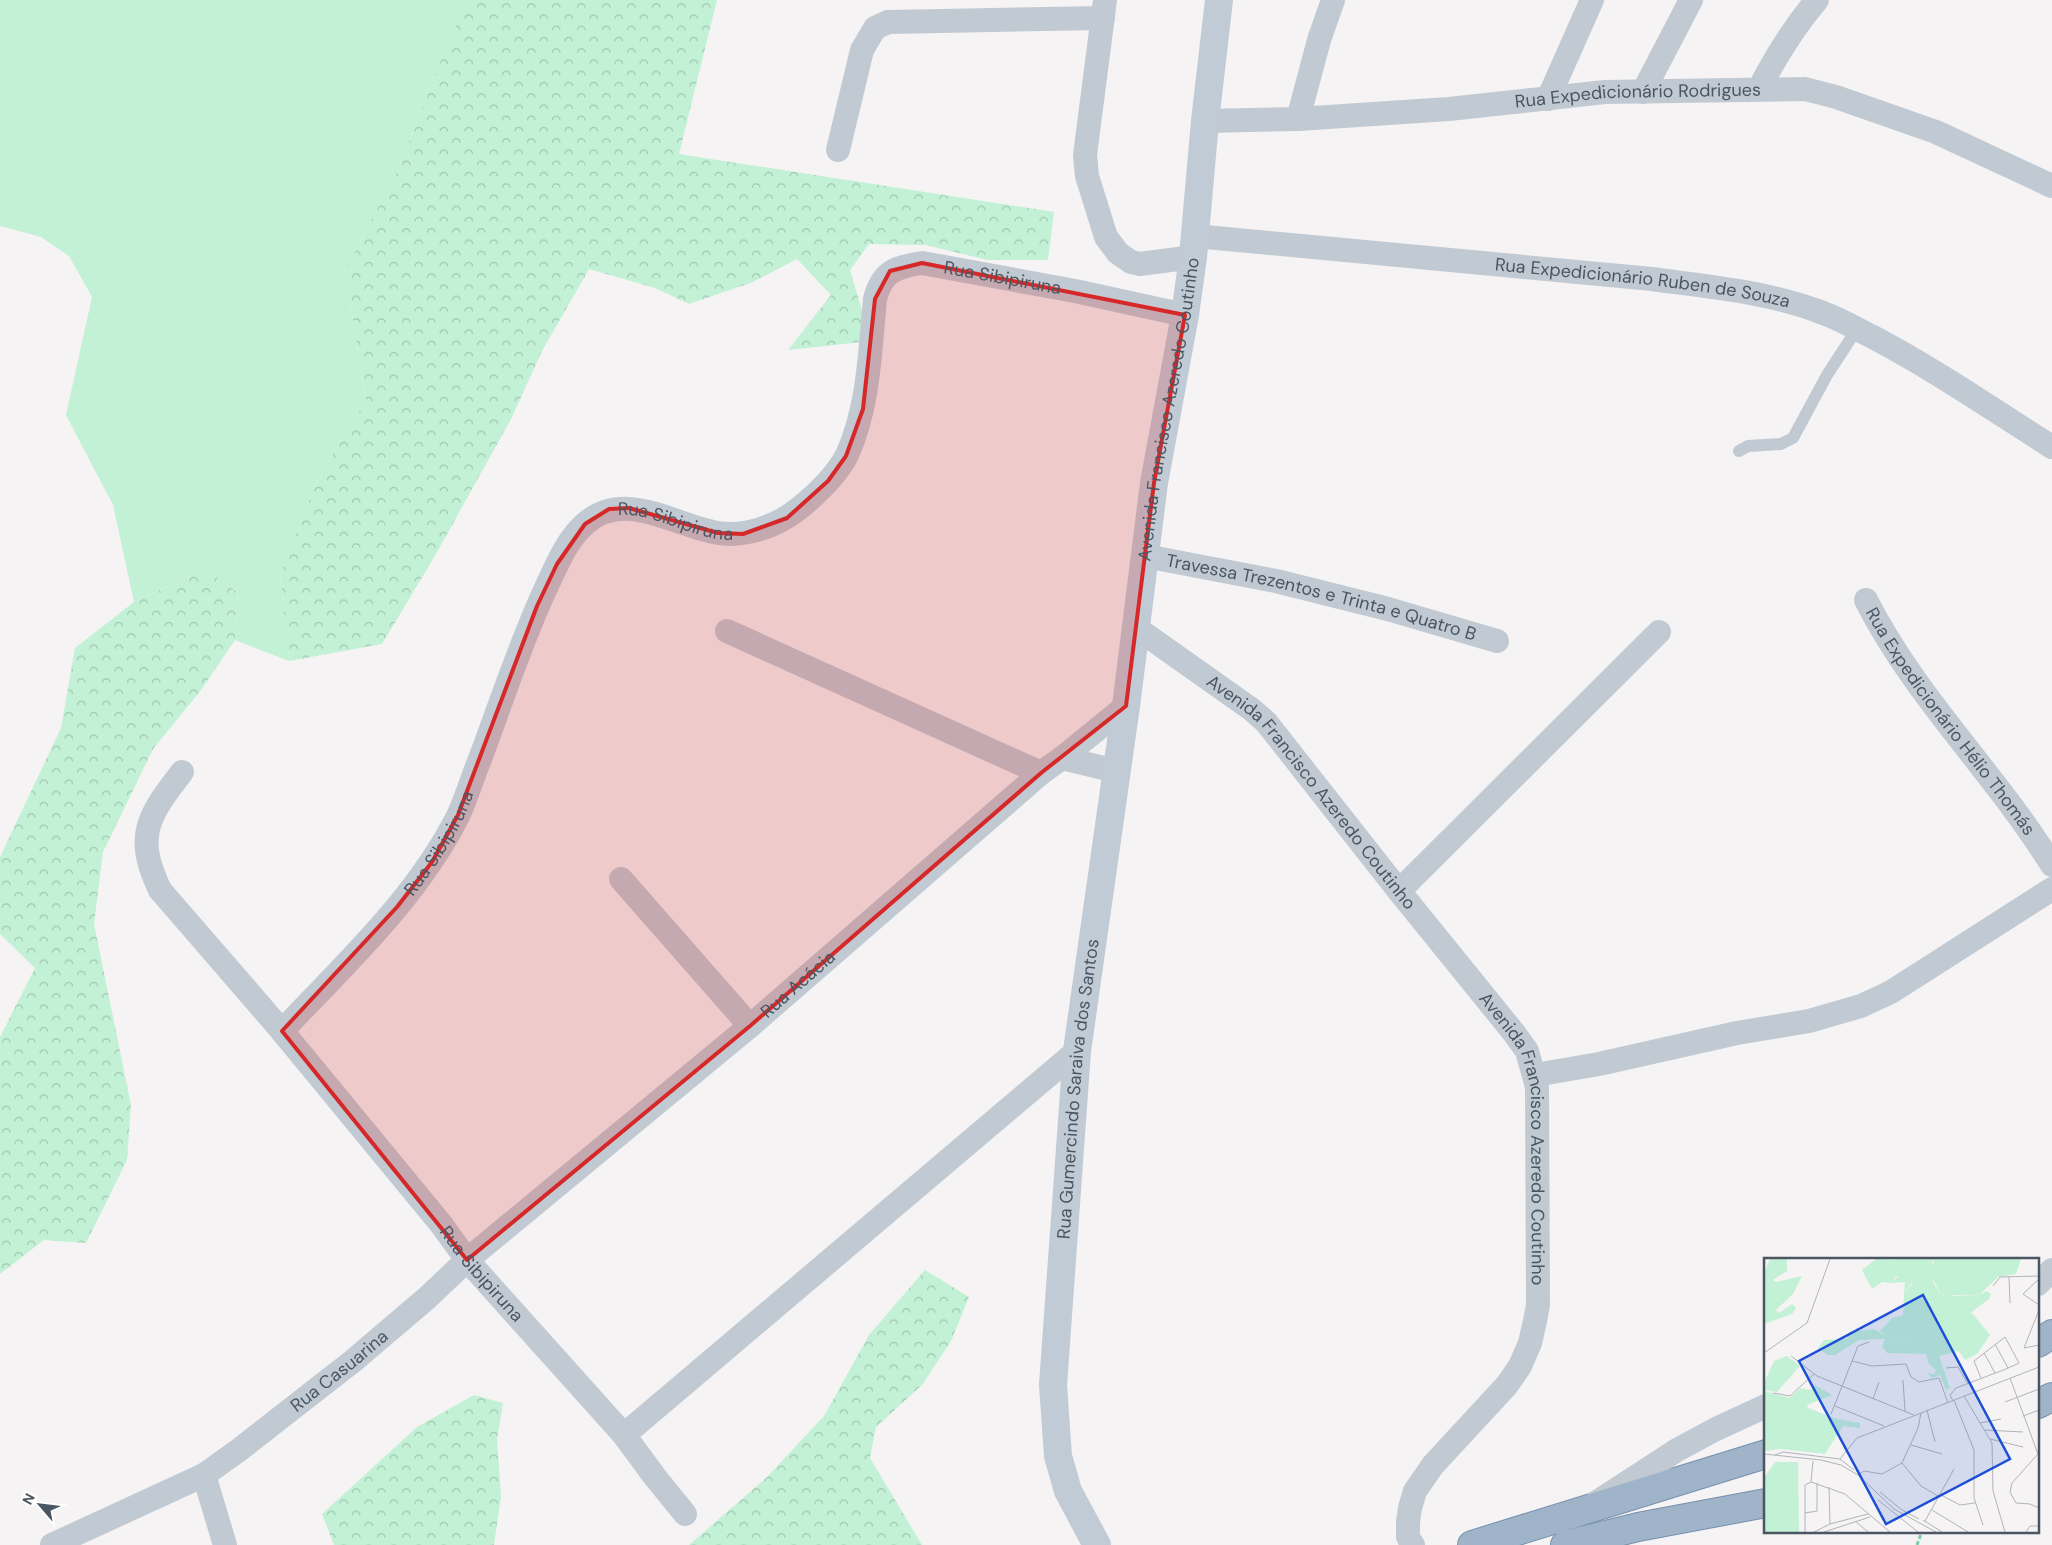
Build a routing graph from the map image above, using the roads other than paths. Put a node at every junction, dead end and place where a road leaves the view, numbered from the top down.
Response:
1 (1219, 0) edge
2 (1333, 0) edge
3 (1592, 0) edge
4 (1691, 0) edge
5 (1817, 0) edge
6 (1104, 9) edge
7 (1759, 89) junction
8 (1643, 92) junction
9 (1548, 99) junction
10 (1298, 119) junction
11 (1205, 121) junction
12 (838, 150) dead end
13 (2052, 186) edge
14 (1194, 246) junction
15 (1184, 315) junction
16 (1857, 329) junction
17 (2052, 447) edge
18 (1739, 451) dead end
19 (1145, 556) junction
20 (1866, 600) dead end
21 (1135, 627) junction
22 (727, 631) dead end
23 (1658, 632) dead end
24 (1497, 640) dead end
25 (1126, 706) junction
26 (1062, 758) junction
27 (1116, 771) junction
28 (182, 772) dead end
29 (1041, 772) junction
30 (2050, 859) edge
31 (622, 880) dead end
32 (2052, 889) edge
33 (1399, 891) junction
34 (750, 1026) junction
35 (282, 1031) junction
36 (1077, 1050) junction
37 (1535, 1075) junction
38 (467, 1260) junction
39 (2052, 1270) edge
40 (2040, 1282) edge
41 (2052, 1322) edge
42 (2040, 1329) edge
43 (2052, 1334) edge
44 (2040, 1342) edge
45 (2052, 1379) edge
46 (2040, 1384) edge
47 (2052, 1397) edge
48 (2040, 1403) edge
49 (1764, 1407) edge
50 (624, 1435) junction
51 (1764, 1455) edge
52 (204, 1475) junction
53 (1764, 1503) edge
54 (1587, 1508) junction
55 (685, 1514) dead end
56 (52, 1545) edge
57 (225, 1545) edge
58 (1097, 1545) edge
59 (1413, 1545) edge
60 (1472, 1545) edge
61 (1565, 1545) edge

1 - 11 main road, Avenida Francisco Azeredo Coutinho
2 - 10 street
3 - 9 street
4 - 8 street
5 - 7 street
6 - 12 street
6 - 14 street, Rua Expedicionário Ruben de Souza
7 - 8 street, Rua Expedicionário Rodrigues
7 - 13 street, Rua Expedicionário Rodrigues
8 - 9 street, Rua Expedicionário Rodrigues
9 - 10 street, Rua Expedicionário Rodrigues
10 - 11 street, Rua Expedicionário Rodrigues
11 - 14 main road, Avenida Francisco Azeredo Coutinho
14 - 15 main road, Avenida Francisco Azeredo Coutinho
14 - 16 street, Rua Expedicionário Ruben de Souza
15 - 19 main road, Avenida Francisco Azeredo Coutinho
15 - 35 street, Rua Sibipiruna
16 - 17 street, Rua Expedicionário Ruben de Souza
16 - 18 lane
19 - 21 main road, Avenida Francisco Azeredo Coutinho
19 - 24 street, Travessa Trezentos e Trinta e Quatro B
20 - 30 street, Rua Expedicionário Hélio Thomás
21 - 25 main road, Rua Gumercindo Saraiva dos Santos
21 - 33 street, Avenida Francisco Azeredo Coutinho
22 - 29 street
23 - 33 street
25 - 26 street, Rua Acácia
25 - 27 main road, Rua Gumercindo Saraiva dos Santos
26 - 27 street
26 - 29 street, Rua Acácia
27 - 36 main road, Rua Gumercindo Saraiva dos Santos
28 - 35 street, Rua Sibipiruna
29 - 34 street, Rua Acácia
31 - 34 street
32 - 37 street
33 - 37 street, Avenida Francisco Azeredo Coutinho
34 - 38 street, Rua Acácia
35 - 38 street, Rua Sibipiruna
36 - 50 street
36 - 58 main road, Rua Gumercindo Saraiva dos Santos
37 - 59 street, Avenida Francisco Azeredo Coutinho
38 - 50 street, Rua Sibipiruna
38 - 52 street, Rua Casuarina
39 - 40 street
41 - 42 highway
43 - 44 highway
45 - 46 highway
47 - 48 highway
49 - 54 street
50 - 55 street, Rua Sibipiruna
51 - 54 highway
52 - 56 street, Rua Casuarina
52 - 57 street
53 - 61 highway
54 - 60 highway

